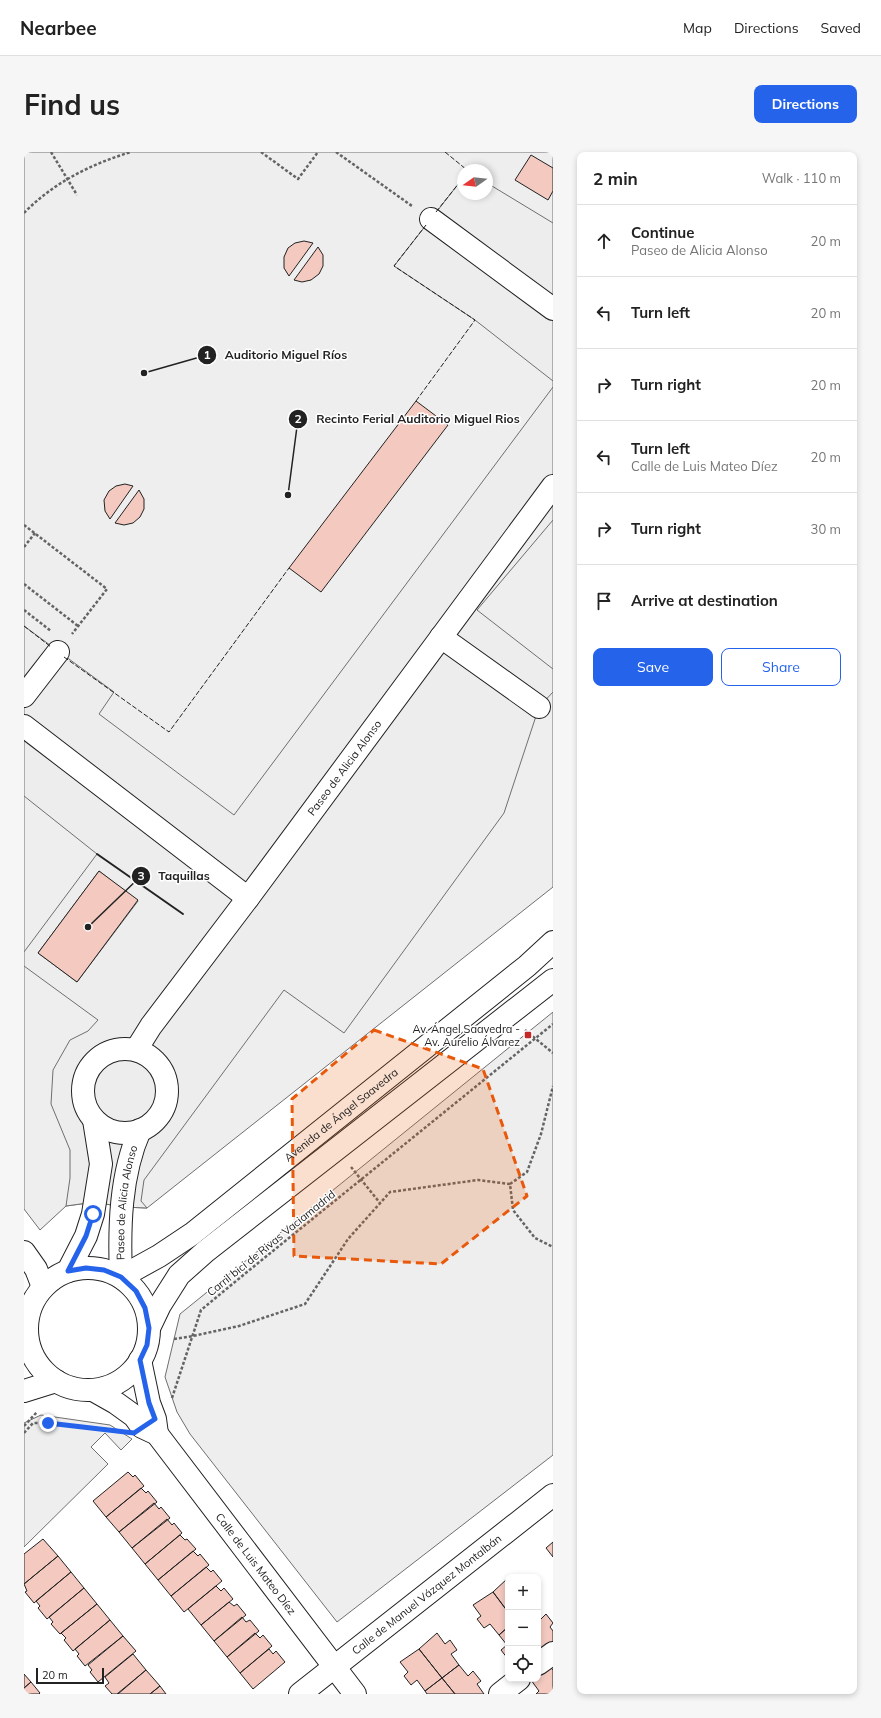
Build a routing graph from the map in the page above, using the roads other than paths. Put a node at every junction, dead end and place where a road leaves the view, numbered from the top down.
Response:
1 (431, 219) road end
2 (553, 309) edge
3 (553, 486) edge
4 (441, 637) junction
5 (62, 647) road end
6 (24, 696) edge
7 (539, 707) dead end
8 (24, 726) edge
9 (248, 898) junction
10 (553, 942) edge
11 (553, 980) edge
12 (136, 1050) junction
13 (94, 1120) junction
14 (140, 1130) junction
15 (24, 1252) edge
16 (68, 1271) junction
17 (121, 1277) junction
18 (43, 1287) junction
19 (149, 1328) junction
20 (25, 1330) edge
21 (140, 1360) junction
22 (56, 1381) junction
23 (93, 1390) junction
24 (24, 1391) edge
25 (151, 1427) junction
26 (553, 1495) edge
27 (553, 1653) edge
28 (541, 1662) edge
29 (333, 1666) junction
30 (515, 1682) edge
31 (300, 1694) edge
32 (355, 1694) edge
33 (500, 1694) edge

1 - 2 street
3 - 4 street, Paseo de Alicia Alonso
4 - 7 street
4 - 9 street, Paseo de Alicia Alonso
5 - 6 street
8 - 9 street
9 - 12 street, Paseo de Alicia Alonso
10 - 17 street, Avenida de Ángel Saavedra
11 - 19 street
12 - 13 street
12 - 14 street
13 - 14 street
13 - 16 street
14 - 17 street, Paseo de Alicia Alonso
15 - 18 street
16 - 17 street
16 - 18 street
17 - 19 street
18 - 20 street
19 - 21 street
20 - 22 street
21 - 23 street
21 - 25 street, Calle de Luis Mateo Díez
22 - 23 street
22 - 24 street
23 - 25 street, Calle de Luis Mateo Díez
25 - 29 street, Calle de Luis Mateo Díez
26 - 29 street, Calle de Manuel Vázquez Montalbán
27 - 28 street
29 - 31 street, Calle de Manuel Vázquez Montalbán
29 - 32 street, Calle de Luis Mateo Díez
30 - 33 street

